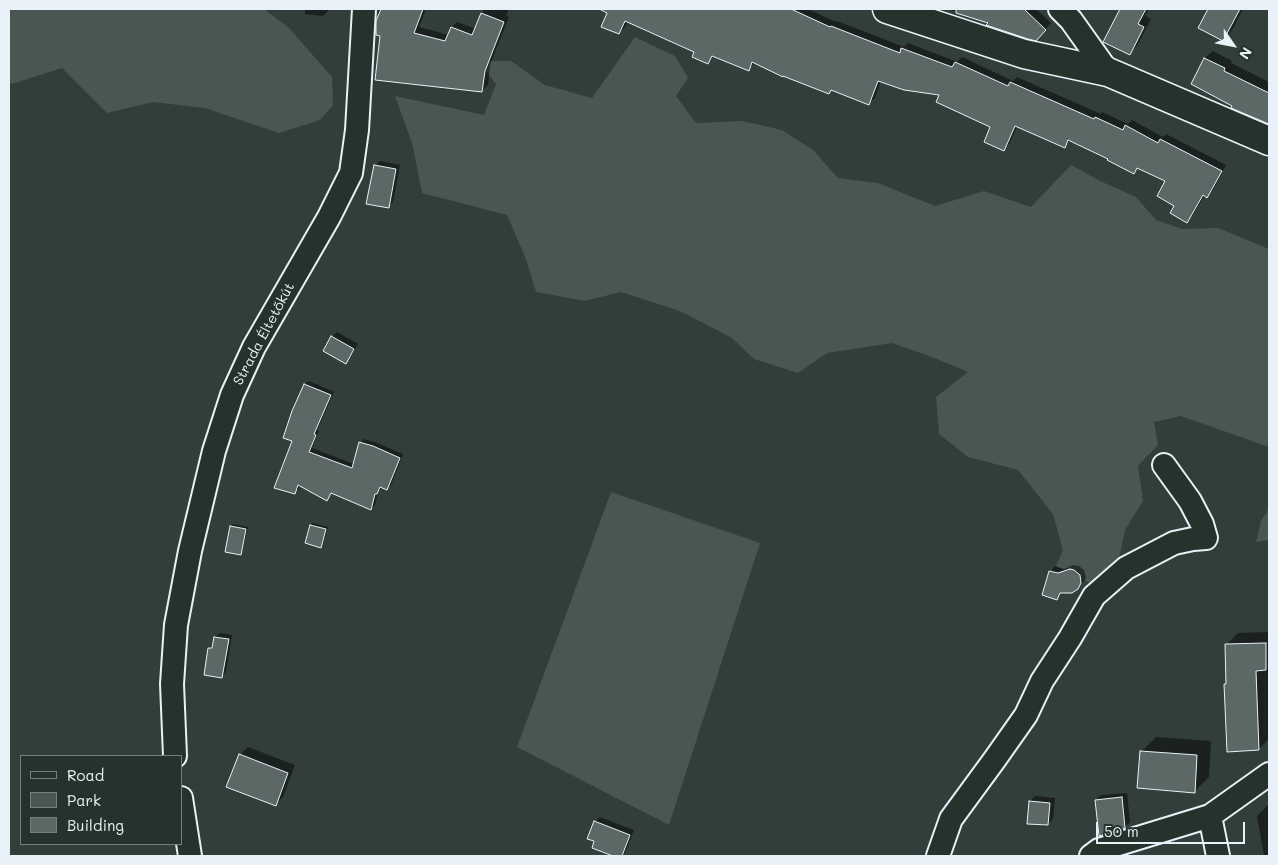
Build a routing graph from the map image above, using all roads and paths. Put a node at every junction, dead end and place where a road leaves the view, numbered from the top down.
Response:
1 (364, 9) edge
2 (887, 9) edge
3 (1060, 9) edge
4 (1108, 72) junction
5 (1269, 140) edge
6 (1164, 465) dead end
7 (175, 755) edge
8 (1269, 774) edge
9 (182, 804) edge
10 (1210, 816) junction
11 (190, 856) edge
12 (938, 856) edge
13 (1091, 856) edge
14 (1218, 856) edge

1 - 7 street, Strada Éltetőkút
2 - 4 main road
3 - 4 street
4 - 5 main road
6 - 12 street
8 - 10 street
9 - 11 street
10 - 13 street
10 - 14 street

